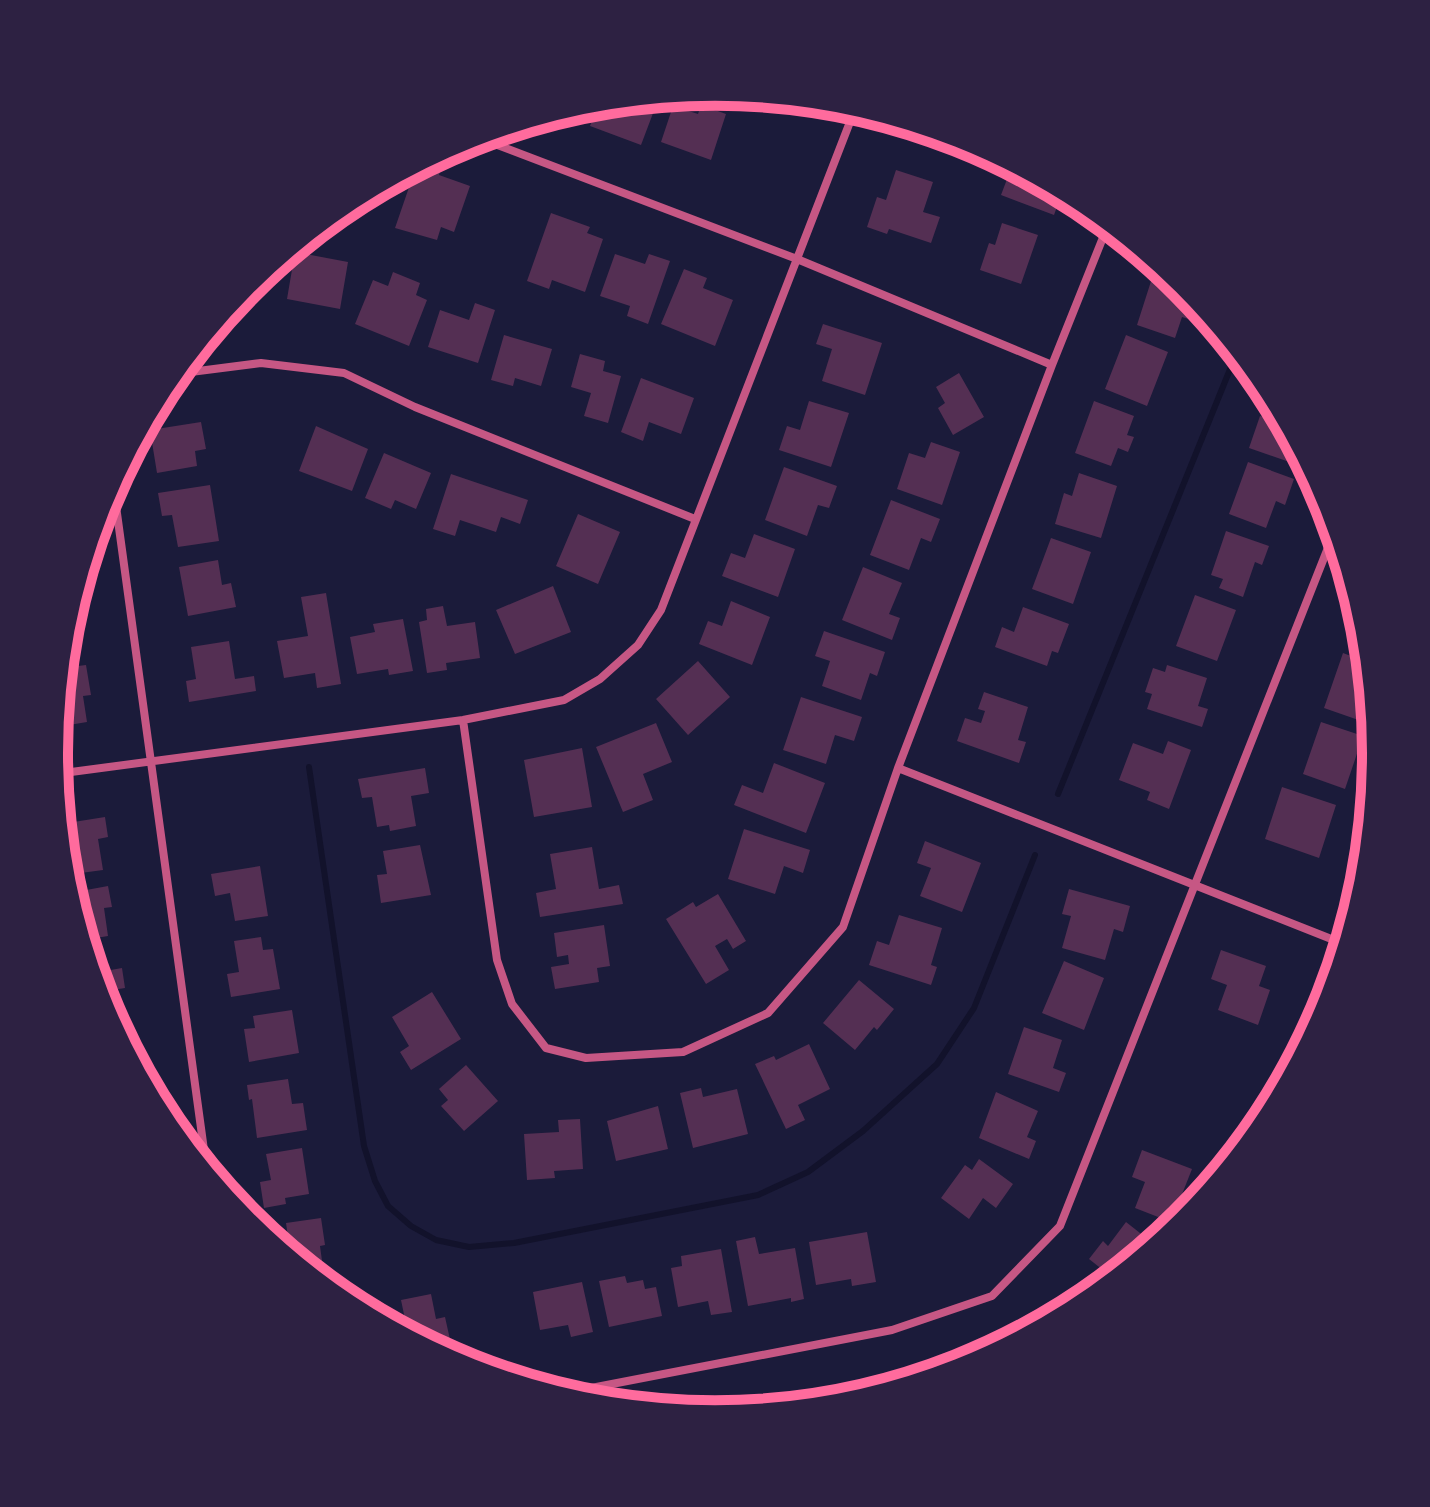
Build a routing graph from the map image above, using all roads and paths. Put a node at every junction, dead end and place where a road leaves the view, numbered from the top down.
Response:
1 (850, 121) edge
2 (497, 145) edge
3 (1104, 236) edge
4 (797, 259) junction
5 (1052, 365) junction
6 (193, 372) edge
7 (116, 508) edge
8 (695, 519) junction
9 (1328, 547) edge
10 (463, 720) junction
11 (151, 760) junction
12 (898, 768) junction
13 (68, 772) edge
14 (1196, 887) junction
15 (1334, 940) edge
16 (204, 1149) edge
17 (590, 1388) edge

1 - 4 street
2 - 4 street
3 - 5 street
4 - 5 street
4 - 8 street
5 - 12 street
6 - 8 street
7 - 11 street
8 - 10 street
9 - 14 street
10 - 11 street
10 - 12 street
11 - 13 street
11 - 16 street
12 - 14 street
14 - 15 street
14 - 17 street

